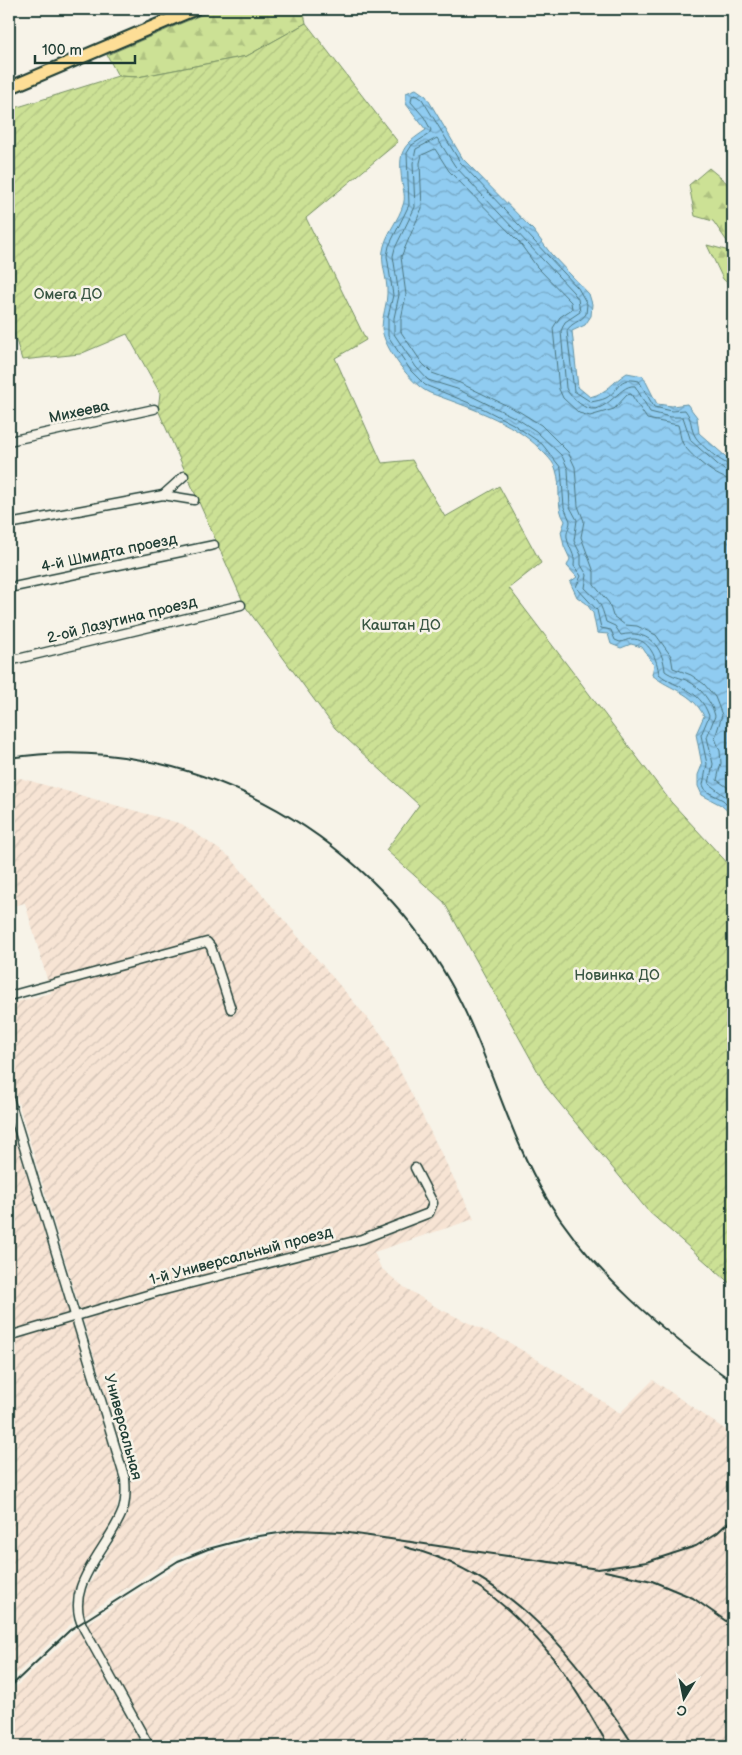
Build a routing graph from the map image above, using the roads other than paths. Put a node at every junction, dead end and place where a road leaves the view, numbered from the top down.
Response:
1 (194, 9) edge
2 (9, 88) edge
3 (154, 410) dead end
4 (9, 440) edge
5 (184, 476) dead end
6 (163, 495) junction
7 (194, 500) dead end
8 (9, 524) edge
9 (214, 545) dead end
10 (9, 588) edge
11 (241, 605) dead end
12 (9, 661) edge
13 (9, 996) edge
14 (231, 1009) dead end
15 (9, 1098) edge
16 (415, 1168) dead end
17 (76, 1315) junction
18 (9, 1336) edge
19 (149, 1746) edge

1 - 2 highway
3 - 4 street, Михеева
5 - 6 street
6 - 7 street
6 - 8 street
9 - 10 street, 4-й Шмидта проезд
11 - 12 street, 2-ой Лазутина проезд
13 - 14 street
15 - 17 street, Универсальная
16 - 17 street, 1-й Универсальный проезд
17 - 18 street, 1-й Универсальный проезд
17 - 19 street, Универсальная

